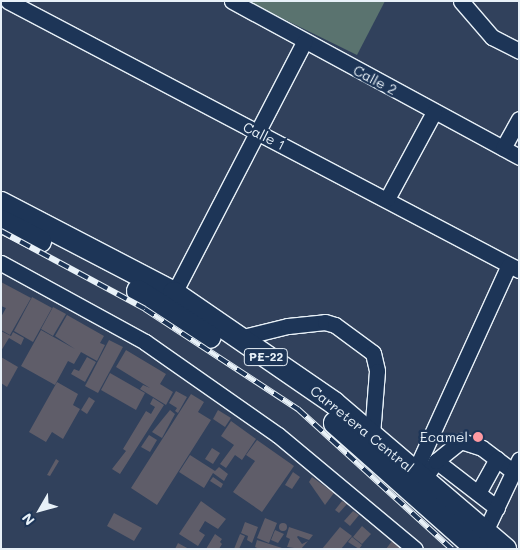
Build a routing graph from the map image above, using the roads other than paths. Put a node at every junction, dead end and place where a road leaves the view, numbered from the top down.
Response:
1 (8, 1) edge
2 (232, 1) edge
3 (461, 1) edge
4 (304, 42) junction
5 (519, 51) edge
6 (434, 112) junction
7 (519, 119) edge
8 (257, 133) junction
9 (503, 148) junction
10 (519, 157) edge
11 (387, 199) junction
12 (1, 203) edge
13 (1, 221) edge
14 (1, 263) edge
15 (514, 268) edge
16 (181, 304) junction
17 (240, 338) junction
18 (368, 442) junction
19 (497, 459) junction
20 (516, 465) edge
21 (425, 471) junction
22 (478, 493) junction
23 (497, 508) junction
24 (480, 543) edge
25 (416, 549) edge
26 (505, 549) edge

1 - 8 street, Calle 1
2 - 4 street, Calle 2
3 - 5 street
4 - 6 street, Calle 2
4 - 8 street
6 - 9 street, Calle 2
6 - 11 street
7 - 9 street
8 - 11 street, Calle 1
8 - 16 street
9 - 10 street, Calle 2
11 - 15 street, Calle 1
12 - 16 highway, Carretera Central / PE-22
13 - 16 highway, Carretera Central / PE-22
14 - 25 street
15 - 21 street
16 - 17 highway, Carretera Central / PE-22
16 - 18 highway, Carretera Central / PE-22
17 - 18 highway, Carretera Central / PE-22
17 - 18 street
18 - 21 highway, Carretera Central / PE-22
18 - 24 highway, Carretera Central / PE-22
19 - 20 street
19 - 21 street
19 - 22 street
20 - 23 street
21 - 22 street
21 - 24 highway, Carretera Central / PE-22
22 - 23 street
23 - 24 street
24 - 26 highway, Carretera Central / PE-22

